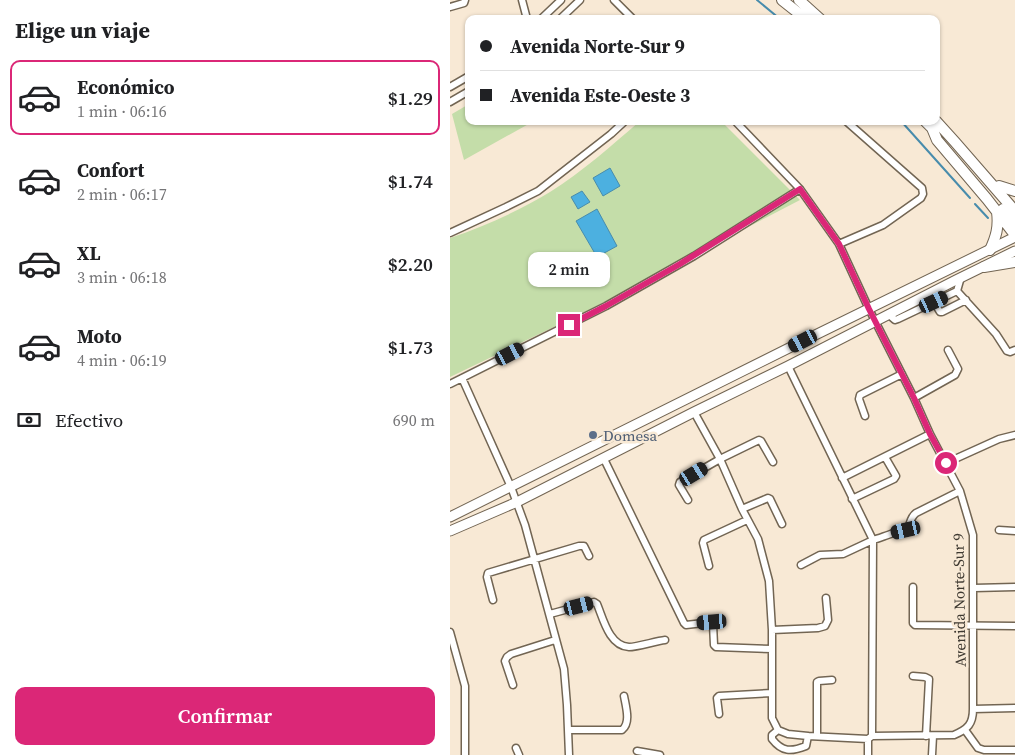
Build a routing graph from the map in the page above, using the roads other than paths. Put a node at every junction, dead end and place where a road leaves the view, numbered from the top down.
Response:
1 (465, 0) edge
2 (522, 0) edge
3 (561, 0) edge
4 (580, 0) edge
5 (614, 0) edge
6 (782, 0) edge
7 (799, 0) edge
8 (450, 8) edge
9 (526, 15) edge
10 (546, 15) edge
11 (564, 15) edge
12 (629, 15) edge
13 (801, 15) edge
14 (816, 15) edge
15 (465, 78) edge
16 (450, 87) edge
17 (465, 94) edge
18 (450, 102) edge
19 (620, 125) edge
20 (739, 125) edge
21 (851, 125) edge
22 (931, 125) edge
23 (932, 125) edge
24 (933, 125) edge
25 (951, 141) junction
26 (999, 186) junction
27 (800, 189) junction
28 (1015, 191) edge
29 (1015, 204) edge
30 (997, 211) junction
31 (1015, 211) edge
32 (1015, 223) edge
33 (450, 233) edge
34 (1015, 236) edge
35 (839, 244) junction
36 (990, 250) junction
37 (1015, 251) edge
38 (1015, 262) edge
39 (988, 265) junction
40 (961, 277) junction
41 (957, 291) junction
42 (966, 300) junction
43 (934, 302) junction
44 (869, 309) junction
45 (888, 314) junction
46 (875, 321) junction
47 (948, 350) dead end
48 (1015, 350) edge
49 (788, 366) junction
50 (902, 374) junction
51 (462, 378) junction
52 (450, 384) edge
53 (914, 398) junction
54 (694, 412) junction
55 (865, 416) dead end
56 (930, 434) junction
57 (1015, 435) edge
58 (886, 457) junction
59 (604, 458) junction
60 (720, 459) junction
61 (773, 462) dead end
62 (946, 463) junction
63 (842, 478) junction
64 (511, 487) junction
65 (960, 491) junction
66 (852, 499) junction
67 (688, 500) dead end
68 (517, 502) junction
69 (742, 509) junction
70 (450, 517) edge
71 (747, 520) junction
72 (782, 524) dead end
73 (1000, 530) dead end
74 (450, 531) edge
75 (1015, 531) edge
76 (873, 540) junction
77 (589, 556) dead end
78 (535, 558) junction
79 (801, 565) dead end
80 (708, 566) dead end
81 (913, 587) dead end
82 (1015, 587) edge
83 (974, 588) junction
84 (826, 598) dead end
85 (494, 600) dead end
86 (550, 614) junction
87 (1015, 626) edge
88 (974, 627) junction
89 (772, 630) junction
90 (450, 632) edge
91 (555, 640) junction
92 (665, 640) dead end
93 (772, 649) junction
94 (913, 676) dead end
95 (832, 680) dead end
96 (513, 685) dead end
97 (772, 693) junction
98 (624, 696) dead end
99 (1015, 708) edge
100 (973, 709) junction
101 (719, 714) dead end
102 (568, 730) junction
103 (778, 730) junction
104 (966, 730) junction
105 (808, 736) junction
106 (818, 736) junction
107 (930, 736) junction
108 (870, 738) junction
109 (516, 748) dead end
110 (1015, 750) edge
111 (637, 751) dead end
112 (465, 755) edge
113 (520, 755) edge
114 (569, 755) edge
115 (660, 755) edge
116 (868, 755) edge
117 (932, 755) edge

1 - 8 street
2 - 9 street
3 - 10 street
4 - 11 street
5 - 12 street
6 - 13 main road
7 - 14 main road
15 - 16 street
17 - 18 street
19 - 33 street
20 - 27 street, Avenida Norte-Sur 9
21 - 35 street
22 - 30 main road
23 - 25 main road
24 - 26 main road
25 - 31 main road
25 - 32 main road
26 - 28 main road
26 - 29 main road
27 - 35 street, Avenida Norte-Sur 9
27 - 51 street
30 - 34 main road
30 - 36 main road
34 - 36 main road
35 - 44 street, Avenida Norte-Sur 9
36 - 44 main road
37 - 39 main road
38 - 39 main road
39 - 40 main road
40 - 41 street
40 - 45 main road
41 - 42 street
41 - 43 street
42 - 43 street
42 - 48 street
43 - 45 street
44 - 46 street, Avenida Norte-Sur 9
44 - 64 main road
45 - 46 main road
46 - 49 main road
46 - 50 street, Avenida Norte-Sur 9
47 - 53 street
49 - 54 main road
49 - 63 street
50 - 53 street, Avenida Norte-Sur 9
50 - 55 street
51 - 52 street
51 - 64 street
53 - 56 street, Avenida Norte-Sur 9
54 - 59 main road
54 - 60 street
56 - 58 street
56 - 62 street, Avenida Norte-Sur 9
57 - 62 street
58 - 63 street
58 - 66 street
59 - 68 main road
59 - 93 street
60 - 61 street
60 - 67 street
60 - 69 street
62 - 65 street, Avenida Norte-Sur 9
63 - 66 street
64 - 68 street
64 - 70 main road
65 - 76 street
65 - 83 street, Avenida Norte-Sur 9
66 - 76 street
68 - 74 main road
68 - 78 street
69 - 71 street
69 - 72 street
71 - 80 street
71 - 89 street
73 - 75 street
76 - 79 street
76 - 108 street
77 - 78 street
78 - 85 street
78 - 86 street
81 - 88 street
82 - 83 street
83 - 88 street, Avenida Norte-Sur 9
84 - 89 street
86 - 91 street
86 - 92 street
87 - 88 street
88 - 100 street, Avenida Norte-Sur 9
89 - 93 street
90 - 112 street
91 - 96 street
91 - 102 street
93 - 97 street
94 - 107 street
95 - 106 street
97 - 101 street
97 - 103 street
98 - 102 street
99 - 100 street
100 - 104 street, Avenida Norte-Sur 9
102 - 114 street
103 - 105 street
103 - 105 street
104 - 107 street
104 - 110 street
105 - 106 street
106 - 108 street
107 - 108 street
107 - 117 street
108 - 116 street
109 - 113 street
111 - 115 street

